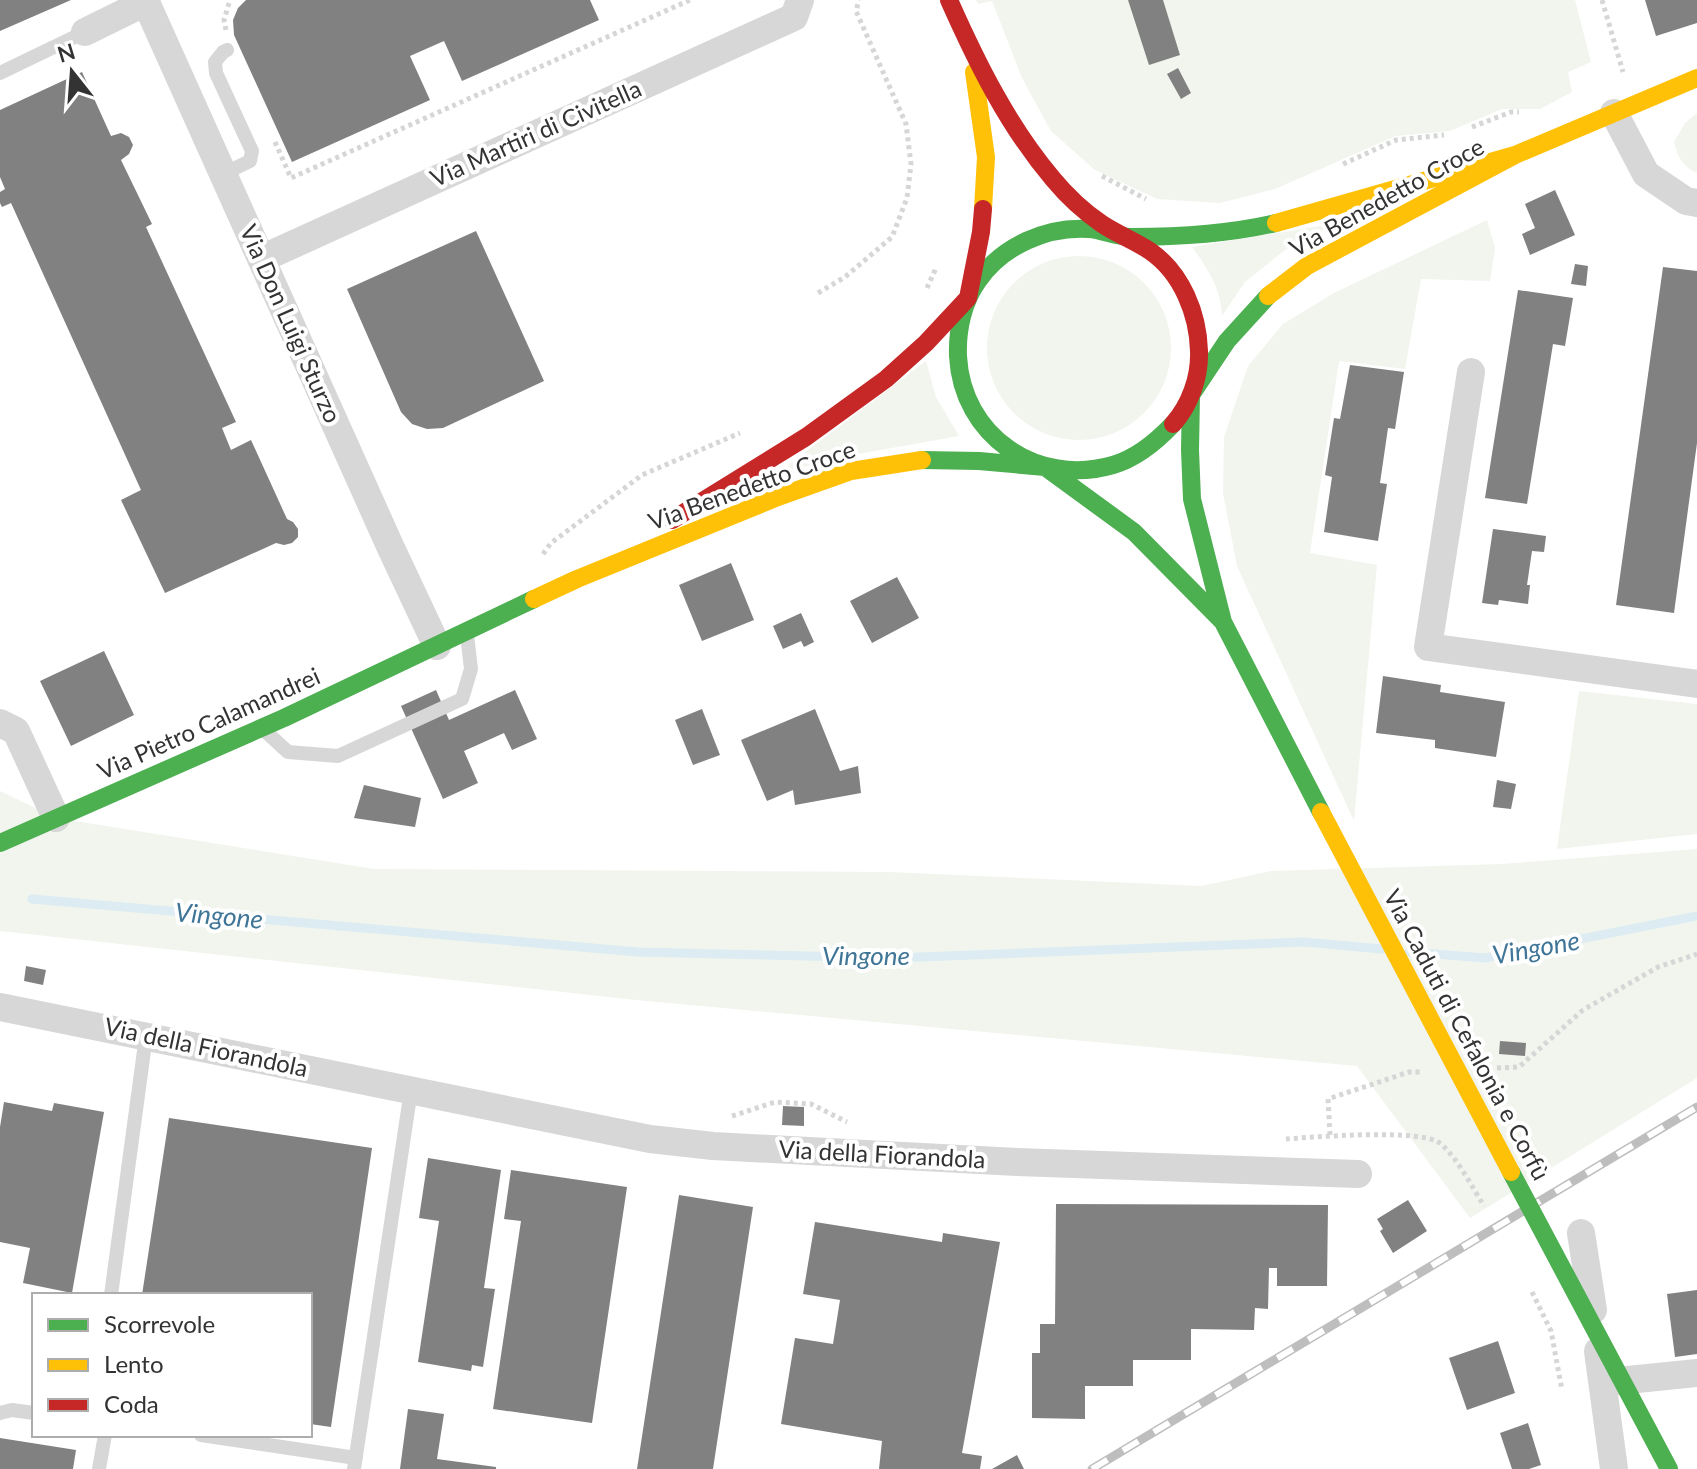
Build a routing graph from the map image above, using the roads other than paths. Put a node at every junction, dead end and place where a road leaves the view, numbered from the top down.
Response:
1 (800, 0) edge
2 (949, 0) edge
3 (145, 1) edge
4 (85, 32) joint
5 (227, 43) road end
6 (972, 52) junction
7 (0, 73) edge
8 (1697, 78) edge
9 (1623, 109) junction
10 (1515, 155) junction
11 (223, 174) junction
12 (1697, 203) edge
13 (1122, 236) junction
14 (261, 259) junction
15 (968, 298) junction
16 (1471, 372) dead end
17 (1191, 395) junction
18 (1045, 467) junction
19 (577, 579) junction
20 (1223, 622) junction
21 (467, 632) junction
22 (437, 646) junction
23 (1697, 684) edge
24 (0, 723) edge
25 (262, 728) junction
26 (47, 822) junction
27 (0, 843) edge
28 (0, 1007) edge
29 (146, 1036) junction
30 (411, 1090) junction
31 (1358, 1174) dead end
32 (1581, 1233) dead end
33 (111, 1293) edge
34 (1697, 1373) edge
35 (1603, 1383) junction
36 (0, 1413) edge
37 (32, 1413) edge
38 (105, 1437) edge
39 (212, 1437) edge
40 (355, 1463) edge
41 (99, 1469) edge
42 (1614, 1469) edge
43 (1669, 1469) edge

1 - 14 street, Via Martiri di Civitella
2 - 6 main road
3 - 4 street
3 - 11 street, Via Don Luigi Sturzo
4 - 7 lane
5 - 11 lane
6 - 13 main road
6 - 15 main road
8 - 9 main road, Via Benedetto Croce
9 - 10 main road, Via Benedetto Croce
9 - 12 street
10 - 13 main road, Via Benedetto Croce
10 - 17 main road, Via Benedetto Croce
11 - 14 street, Via Don Luigi Sturzo
13 - 15 main road, Via Benedetto Croce
13 - 17 main road, Via Benedetto Croce
14 - 22 street, Via Don Luigi Sturzo
15 - 18 main road, Via Benedetto Croce
15 - 19 main road, Via Benedetto Croce
16 - 23 street
17 - 18 main road, Via Benedetto Croce
17 - 20 main road, Via Caduti di Cefalonia e Corfù
18 - 19 main road, Via Benedetto Croce
18 - 20 main road, Via Caduti di Cefalonia e Corfù
19 - 21 main road, Via Benedetto Croce
20 - 43 main road, Via Caduti di Cefalonia e Corfù, bridge
21 - 22 main road, Via Benedetto Croce
21 - 25 lane
22 - 25 main road, Via Pietro Calamandrei
24 - 26 street
25 - 26 main road, Via Pietro Calamandrei
26 - 27 main road, Via Pietro Calamandrei
28 - 29 street, Via della Fiorandola
29 - 30 street, Via della Fiorandola
29 - 33 lane
30 - 31 street, Via della Fiorandola
30 - 40 lane
32 - 35 street
34 - 35 street
35 - 42 street
36 - 37 lane
38 - 41 lane
39 - 40 lane

